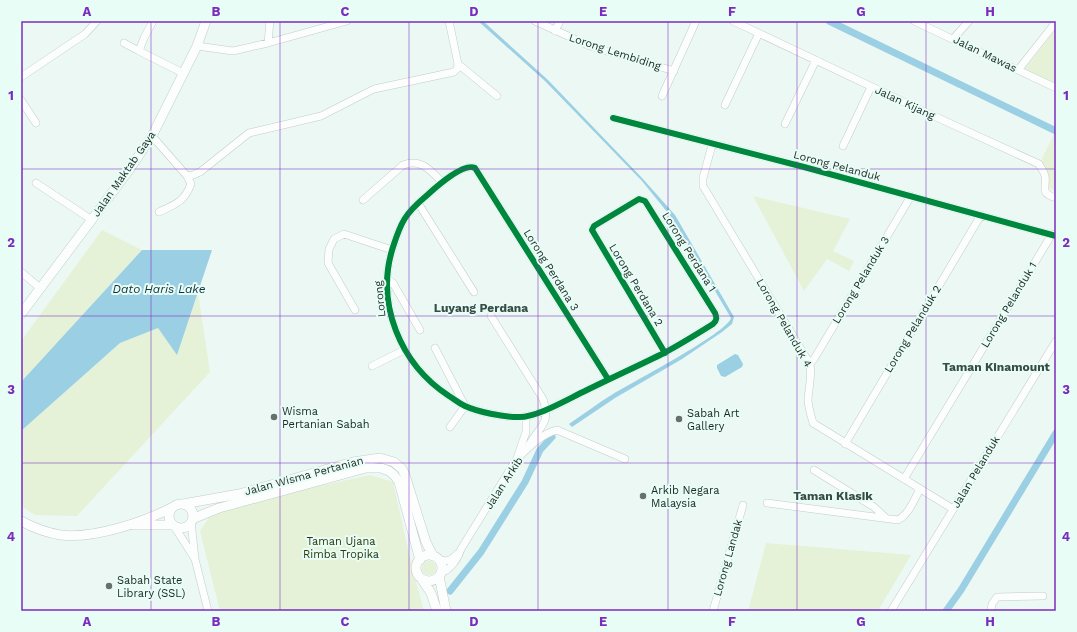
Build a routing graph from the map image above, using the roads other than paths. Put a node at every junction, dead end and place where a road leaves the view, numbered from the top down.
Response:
1 (97, 21) edge
2 (153, 21) edge
3 (206, 21) edge
4 (270, 21) edge
5 (347, 21) edge
6 (449, 21) edge
7 (535, 21) edge
8 (560, 21) edge
9 (696, 21) edge
10 (733, 21) edge
11 (914, 21) edge
12 (969, 21) edge
13 (1056, 21) edge
14 (555, 32) junction
15 (759, 34) junction
16 (954, 39) junction
17 (268, 43) junction
18 (124, 44) dead end
19 (197, 46) junction
20 (139, 51) junction
21 (816, 60) junction
22 (458, 64) junction
23 (1018, 70) junction
24 (674, 71) junction
25 (184, 73) junction
26 (21, 77) edge
27 (871, 87) junction
28 (1056, 88) edge
29 (497, 96) dead end
30 (662, 96) dead end
31 (21, 100) edge
32 (725, 105) dead end
33 (613, 118) dead end
34 (36, 123) dead end
35 (785, 124) dead end
36 (152, 136) junction
37 (712, 145) junction
38 (843, 146) dead end
39 (477, 170) joint
40 (187, 176) junction
41 (442, 182) junction
42 (36, 183) dead end
43 (911, 196) junction
44 (1056, 198) edge
45 (364, 200) dead end
46 (645, 201) joint
47 (418, 203) junction
48 (159, 212) dead end
49 (981, 215) junction
50 (92, 220) junction
51 (1054, 235) edge
52 (392, 250) junction
53 (21, 272) edge
54 (387, 279) junction
55 (40, 288) junction
56 (474, 292) dead end
57 (355, 310) dead end
58 (21, 314) edge
59 (491, 316) dead end
60 (420, 330) dead end
61 (1056, 341) edge
62 (435, 348) dead end
63 (404, 350) junction
64 (665, 353) junction
65 (810, 364) junction
66 (372, 366) dead end
67 (608, 380) junction
68 (465, 406) junction
69 (546, 410) junction
70 (523, 416) junction
71 (450, 427) dead end
72 (845, 444) junction
73 (527, 449) junction
74 (625, 458) dead end
75 (516, 460) junction
76 (814, 470) dead end
77 (904, 479) junction
78 (920, 489) junction
79 (768, 503) dead end
80 (183, 504) junction
81 (743, 505) dead end
82 (173, 507) junction
83 (954, 509) junction
84 (886, 518) junction
85 (21, 521) edge
86 (191, 521) junction
87 (132, 525) junction
88 (173, 525) junction
89 (461, 549) junction
90 (436, 558) junction
91 (195, 559) junction
92 (420, 560) junction
93 (440, 575) junction
94 (421, 578) junction
95 (1043, 596) dead end
96 (208, 611) edge
97 (437, 611) edge
98 (446, 611) edge
99 (713, 611) edge
100 (892, 611) edge
101 (991, 611) edge

1 - 26 street
2 - 20 street
3 - 19 street, Jalan Maktab Gaya
4 - 17 street
5 - 17 street
6 - 22 street
7 - 14 street, Lorong Lembiding
8 - 14 street
9 - 24 street
10 - 15 street, Jalan Kijang
11 - 16 street, Jalan Mawas
12 - 16 street
13 - 23 street
14 - 24 street, Lorong Lembiding
15 - 21 street, Jalan Kijang
15 - 32 street
16 - 23 street, Jalan Mawas
17 - 19 street
18 - 20 street
19 - 25 street, Jalan Maktab Gaya
20 - 25 street
21 - 27 street, Jalan Kijang
21 - 35 street
22 - 29 street
22 - 40 street
23 - 28 street, Jalan Mawas
24 - 30 street
25 - 36 street, Jalan Maktab Gaya
27 - 38 street
27 - 44 street, Jalan Kijang
31 - 34 street
33 - 37 street, Lorong Pelanduk
36 - 40 street
36 - 50 street, Jalan Maktab Gaya
37 - 43 street, Lorong Pelanduk
37 - 65 street, Lorong Pelanduk 4
39 - 41 street, Lorong
39 - 67 street, Lorong Perdana 3
40 - 48 street
41 - 45 street
41 - 47 street, Lorong
42 - 50 street
43 - 49 street, Lorong Pelanduk
43 - 65 street, Lorong Pelanduk 3
46 - 64 street, Lorong Perdana 1
46 - 64 street, Lorong Perdana 2
47 - 52 street, Lorong
47 - 56 street
49 - 51 street, Lorong Pelanduk
49 - 72 street, Lorong Pelanduk 2
50 - 55 street, Jalan Maktab Gaya
51 - 77 street, Lorong Pelanduk 1
52 - 54 street, Lorong
52 - 57 street
53 - 55 street
54 - 60 street
54 - 63 street, Lorong
55 - 58 street, Jalan Maktab Gaya
59 - 69 street
61 - 83 street, Jalan Pelanduk
62 - 68 street
63 - 66 street
63 - 68 street, Lorong
64 - 67 street
65 - 72 street, Lorong Pelanduk 4
67 - 69 street
68 - 70 street, Lorong
68 - 71 street
69 - 70 street
69 - 73 street
70 - 75 street
72 - 77 street, Lorong Pelanduk 4
73 - 74 street, Jalan Arkib
73 - 75 street, Jalan Arkib
75 - 89 street, Jalan Arkib
76 - 84 street
77 - 78 street, Lorong Pelanduk 4
78 - 83 street, Lorong Pelanduk 4
78 - 84 street
79 - 84 street
80 - 82 street
80 - 86 street
80 - 90 street, Jalan Wisma Pertanian
81 - 99 street, Lorong Landak
82 - 87 street
82 - 88 street
83 - 100 street, Jalan Pelanduk
85 - 87 street
86 - 88 street
86 - 91 street
86 - 92 street, Jalan Wisma Pertanian
87 - 88 street
88 - 91 street
89 - 90 street, Jalan Arkib
89 - 93 street, Jalan Arkib
90 - 92 street
90 - 93 street
91 - 96 street
92 - 94 street
93 - 94 street
93 - 98 street
94 - 97 street
95 - 101 street

